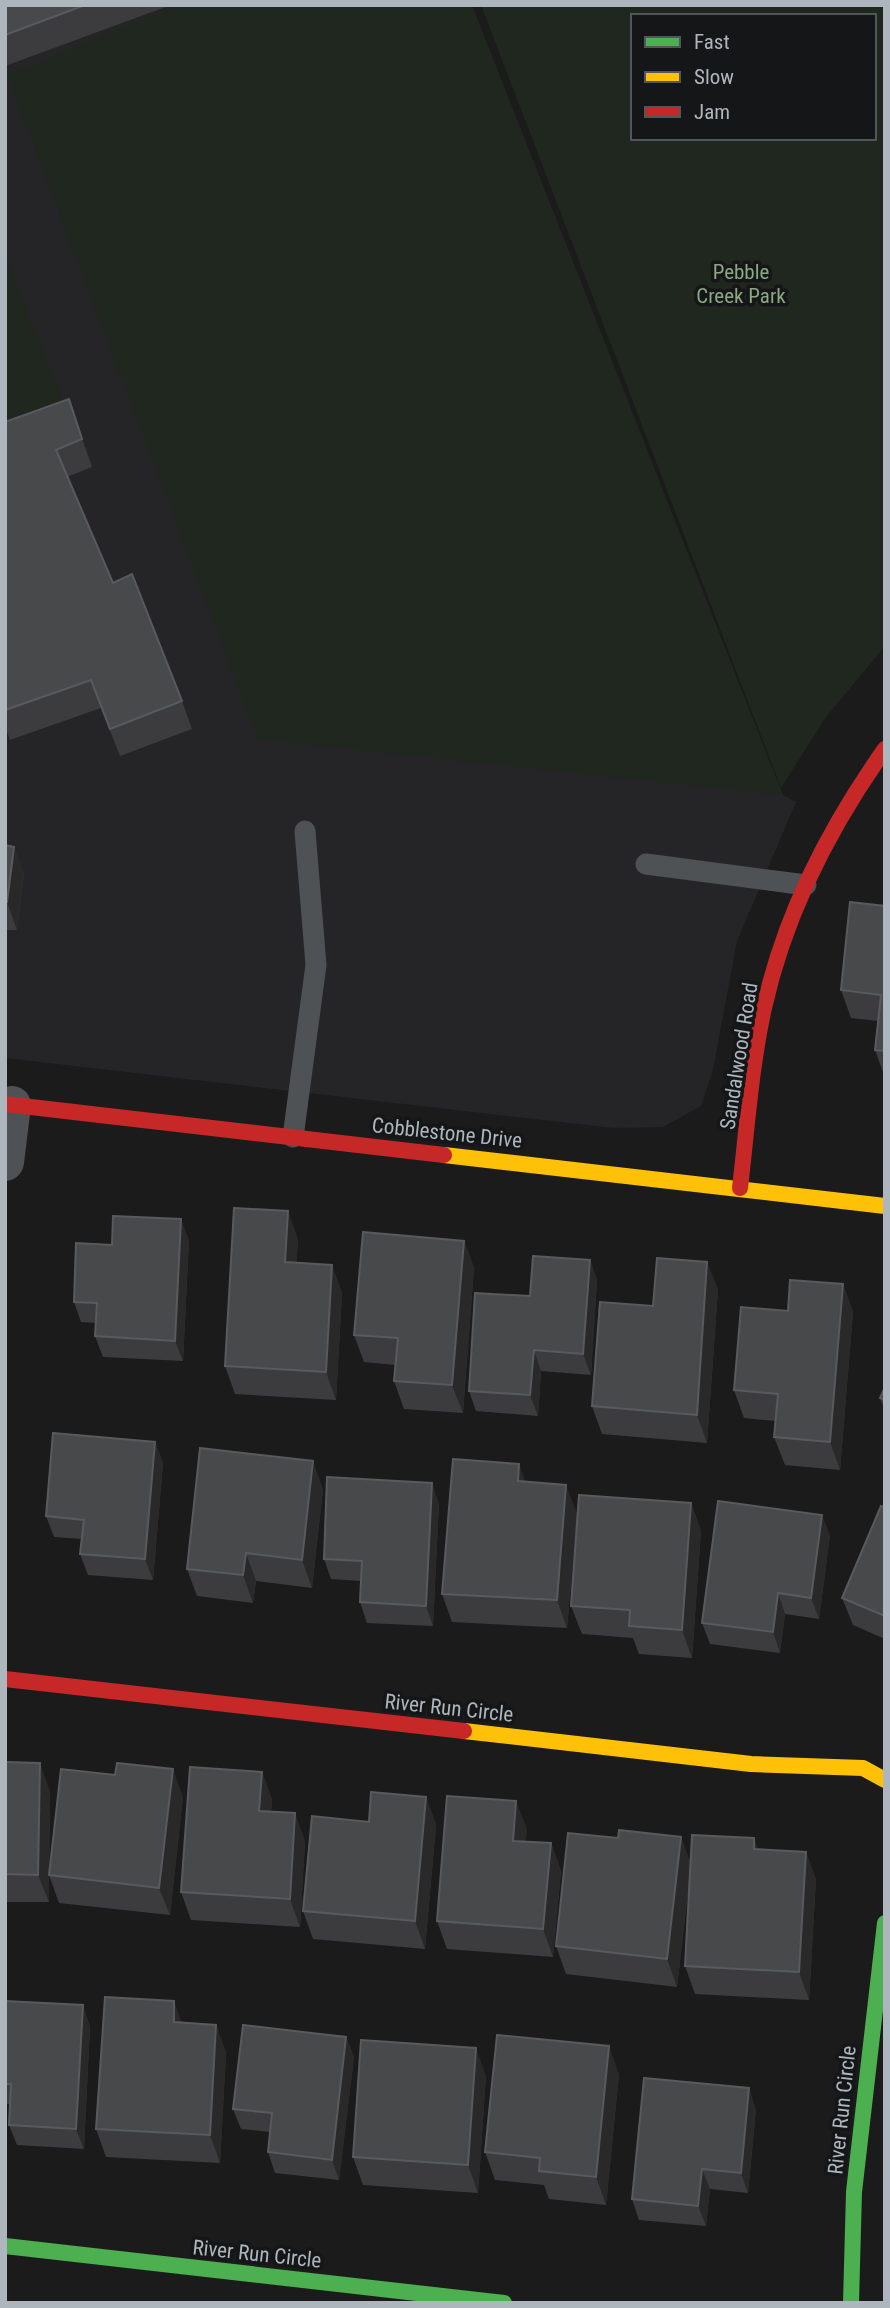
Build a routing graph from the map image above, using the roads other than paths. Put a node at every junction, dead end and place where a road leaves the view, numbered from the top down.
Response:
1 (885, 749) edge
2 (305, 831) dead end
3 (646, 864) dead end
4 (806, 885) junction
5 (9, 1105) edge
6 (293, 1137) junction
7 (5, 1162) edge
8 (740, 1188) junction
9 (885, 1206) edge
10 (5, 1679) edge
11 (885, 1780) edge
12 (885, 1923) edge
13 (5, 2246) edge
14 (504, 2303) edge
15 (851, 2303) edge

1 - 4 street, Sandalwood Road
2 - 6 lane
3 - 4 lane
4 - 8 street, Sandalwood Road
5 - 6 street, Cobblestone Drive
5 - 7 street
6 - 8 street, Cobblestone Drive
8 - 9 street, Cobblestone Drive
10 - 11 street, River Run Circle
12 - 15 street, River Run Circle
13 - 14 street, River Run Circle

